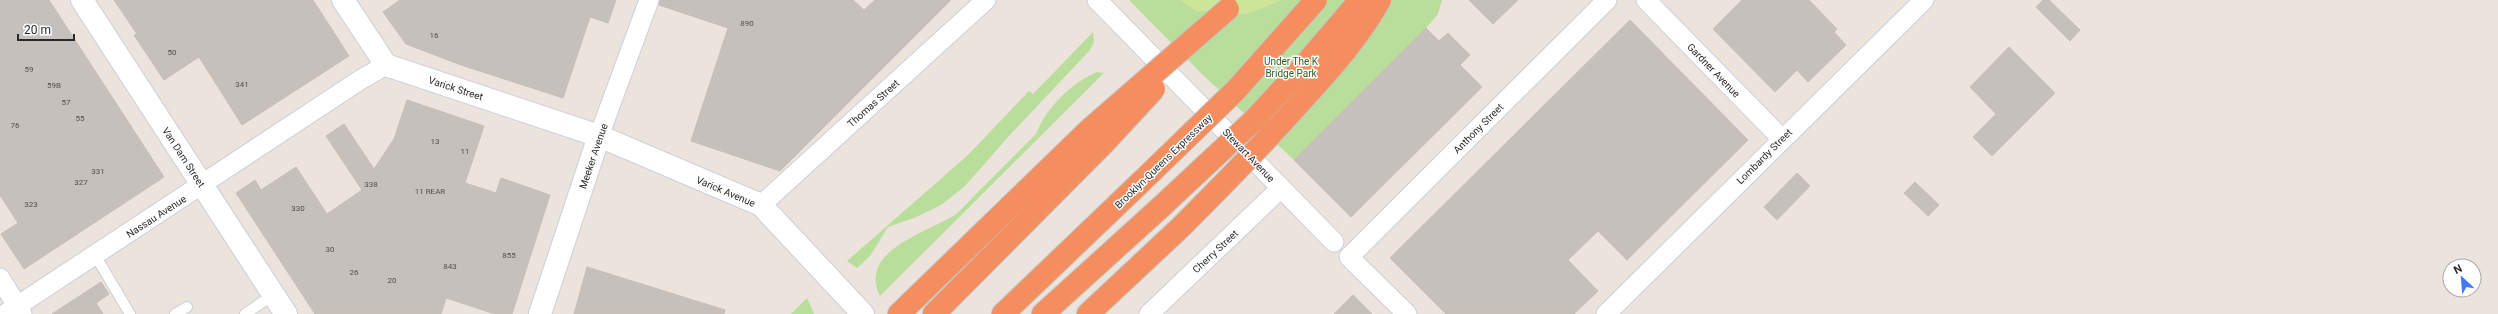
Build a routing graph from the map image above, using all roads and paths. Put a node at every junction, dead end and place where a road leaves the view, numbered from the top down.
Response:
1 (82, 0) edge
2 (343, 0) edge
3 (649, 0) edge
4 (986, 0) edge
5 (1097, 0) edge
6 (1316, 0) edge
7 (1360, 0) edge
8 (1380, 0) edge
9 (1608, 0) edge
10 (1646, 0) edge
11 (1924, 0) edge
12 (1232, 5) edge
13 (386, 65) junction
14 (599, 136) junction
15 (1097, 136) junction
16 (1782, 139) junction
17 (202, 186) junction
18 (1281, 188) junction
19 (761, 206) junction
20 (1334, 242) dead end
21 (95, 255) junction
22 (0, 278) edge
23 (274, 295) junction
24 (187, 307) dead end
25 (906, 307) edge
26 (15, 311) edge
27 (130, 314) edge
28 (175, 314) edge
29 (245, 314) edge
30 (286, 314) edge
31 (540, 314) edge
32 (862, 314) edge
33 (934, 314) edge
34 (1003, 314) edge
35 (1043, 314) edge
36 (1088, 314) edge
37 (1149, 314) edge
38 (1407, 314) edge
39 (1606, 314) edge

1 - 17 main road, Van Dam Street
2 - 13 main road
3 - 14 street, Meeker Avenue
4 - 19 street, Thomas Street
5 - 18 street, Stewart Avenue
6 - 34 highway, Brooklyn-Queens Expressway, bridge
7 - 35 highway, bridge
8 - 36 highway, bridge
9 - 38 street, Anthony Street
10 - 16 street, Gardner Avenue
11 - 16 street, Lombardy Street
12 - 15 highway, bridge
13 - 14 main road, Varick Street
13 - 17 street, Nassau Avenue
14 - 19 main road, Varick Avenue
14 - 31 main road, Meeker Avenue
15 - 25 highway
15 - 33 highway
16 - 39 street, Lombardy Street
17 - 21 street, Nassau Avenue
17 - 23 main road, Van Dam Street
18 - 20 street, Stewart Avenue
18 - 37 street, Cherry Street
19 - 32 main road, Varick Avenue
21 - 26 street, Nassau Avenue
21 - 27 lane
22 - 26 street
23 - 29 lane
23 - 30 main road, Van Dam Street
24 - 28 lane

